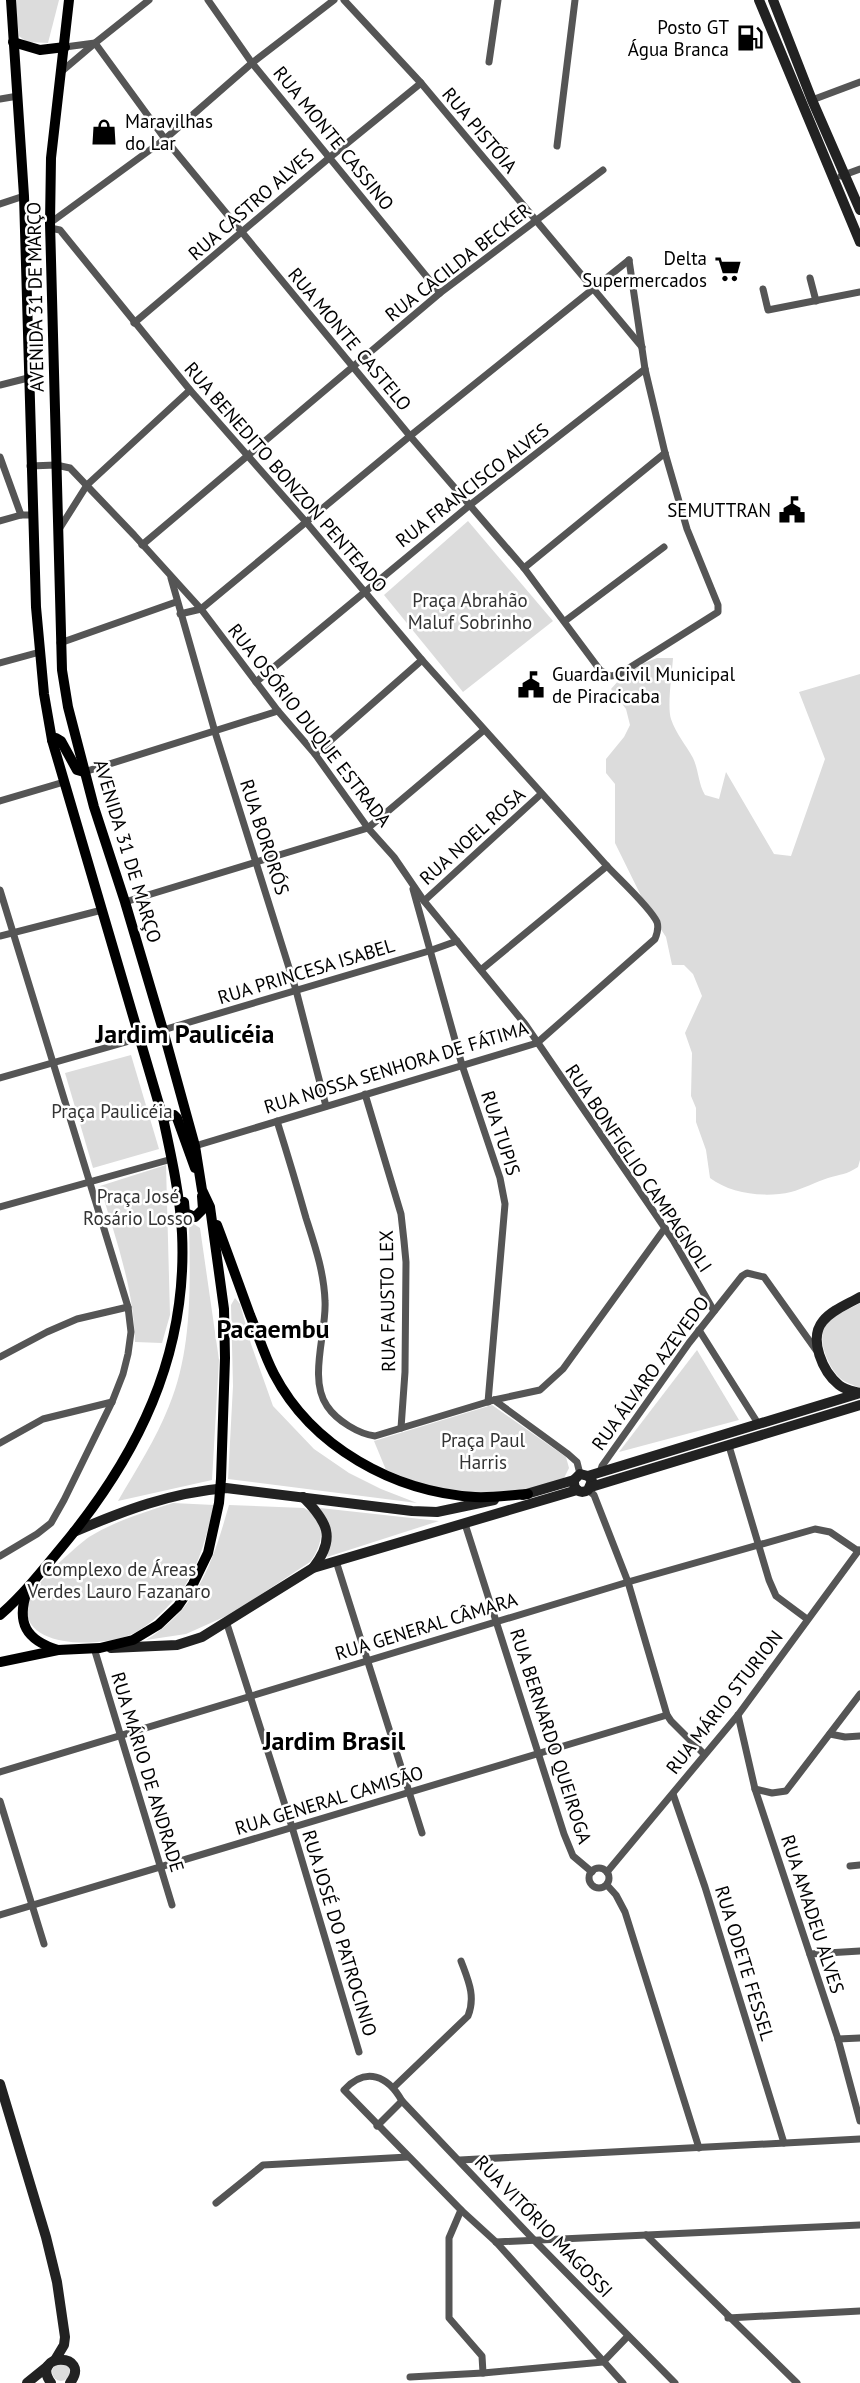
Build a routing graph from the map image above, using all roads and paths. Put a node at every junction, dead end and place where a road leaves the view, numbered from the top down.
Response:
1 (10, 0) edge
2 (69, 0) edge
3 (149, 0) edge
4 (208, 0) edge
5 (334, 0) edge
6 (344, 0) edge
7 (498, 0) edge
8 (575, 0) edge
9 (759, 0) edge
10 (773, 0) edge
11 (13, 42) junction
12 (95, 43) junction
13 (65, 47) junction
14 (489, 62) dead end
15 (252, 63) junction
16 (61, 73) junction
17 (860, 82) edge
18 (421, 83) junction
19 (19, 96) junction
20 (0, 99) edge
21 (812, 100) junction
22 (165, 139) junction
23 (557, 146) dead end
24 (329, 158) junction
25 (860, 169) edge
26 (603, 170) dead end
27 (844, 175) junction
28 (833, 179) junction
29 (24, 197) junction
30 (0, 204) edge
31 (860, 210) edge
32 (537, 222) junction
33 (50, 225) junction
34 (242, 234) junction
35 (860, 242) edge
36 (810, 278) dead end
37 (763, 289) dead end
38 (594, 290) junction
39 (860, 292) edge
40 (440, 293) junction
41 (816, 301) junction
42 (134, 323) junction
43 (642, 347) junction
44 (352, 367) junction
45 (645, 369) junction
46 (28, 378) junction
47 (0, 385) edge
48 (190, 390) junction
49 (410, 436) junction
50 (665, 453) junction
51 (246, 455) junction
52 (0, 457) edge
53 (56, 465) junction
54 (30, 466) junction
55 (87, 485) junction
56 (470, 505) junction
57 (27, 516) junction
58 (0, 521) edge
59 (306, 522) junction
60 (58, 531) junction
61 (142, 545) junction
62 (664, 547) dead end
63 (524, 568) junction
64 (171, 578) junction
65 (363, 591) junction
66 (176, 602) junction
67 (201, 609) junction
68 (180, 614) junction
69 (565, 621) junction
70 (60, 643) junction
71 (40, 652) junction
72 (422, 660) junction
73 (0, 663) edge
74 (256, 682) junction
75 (278, 711) junction
76 (484, 730) junction
77 (215, 732) junction
78 (52, 740) junction
79 (315, 754) junction
80 (85, 772) junction
81 (64, 782) junction
82 (541, 794) junction
83 (0, 801) edge
84 (94, 807) junction
85 (73, 810) junction
86 (368, 828) junction
87 (257, 860) junction
88 (607, 866) junction
89 (411, 882) junction
90 (0, 890) edge
91 (424, 901) junction
92 (125, 902) junction
93 (102, 910) junction
94 (13, 932) junction
95 (0, 936) edge
96 (655, 939) joint
97 (457, 941) junction
98 (429, 951) junction
99 (482, 969) junction
100 (296, 990) junction
101 (163, 1030) junction
102 (140, 1038) junction
103 (537, 1043) junction
104 (53, 1062) junction
105 (462, 1065) junction
106 (0, 1078) edge
107 (365, 1094) junction
108 (326, 1106) junction
109 (163, 1118) junction
110 (277, 1121) junction
111 (195, 1146) junction
112 (172, 1159) junction
113 (199, 1177) junction
114 (89, 1182) junction
115 (202, 1190) junction
116 (0, 1207) edge
117 (210, 1207) junction
118 (665, 1228) junction
119 (860, 1297) edge
120 (128, 1307) junction
121 (714, 1311) junction
122 (699, 1330) junction
123 (816, 1350) junction
124 (0, 1357) edge
125 (836, 1382) junction
126 (860, 1393) edge
127 (491, 1401) junction
128 (112, 1402) junction
129 (835, 1402) junction
130 (860, 1405) edge
131 (759, 1425) junction
132 (401, 1428) junction
133 (0, 1443) edge
134 (729, 1446) junction
135 (600, 1472) junction
136 (580, 1480) junction
137 (589, 1489) junction
138 (528, 1494) junction
139 (303, 1497) junction
140 (465, 1524) junction
141 (75, 1532) junction
142 (759, 1545) junction
143 (859, 1550) edge
144 (0, 1556) edge
145 (336, 1561) junction
146 (313, 1568) junction
147 (628, 1582) junction
148 (28, 1587) junction
149 (0, 1615) edge
150 (807, 1619) junction
151 (496, 1622) junction
152 (227, 1623) junction
153 (97, 1648) junction
154 (58, 1650) junction
155 (368, 1660) junction
156 (0, 1662) edge
157 (860, 1694) edge
158 (250, 1696) junction
159 (667, 1715) junction
160 (738, 1715) junction
161 (830, 1734) junction
162 (122, 1735) junction
163 (860, 1736) edge
164 (539, 1754) junction
165 (704, 1754) junction
166 (0, 1772) edge
167 (755, 1789) junction
168 (409, 1792) junction
169 (673, 1794) junction
170 (0, 1801) edge
171 (292, 1828) junction
172 (422, 1833) dead end
173 (860, 1865) edge
174 (161, 1866) junction
175 (850, 1866) dead end
176 (592, 1872) junction
177 (607, 1872) junction
178 (607, 1885) junction
179 (33, 1905) junction
180 (172, 1905) dead end
181 (0, 1915) edge
182 (44, 1944) dead end
183 (860, 1951) edge
184 (810, 1954) junction
185 (461, 1961) dead end
186 (860, 2038) edge
187 (838, 2039) junction
188 (359, 2052) dead end
189 (0, 2084) edge
190 (394, 2087) junction
191 (402, 2101) junction
192 (860, 2121) edge
193 (377, 2126) junction
194 (860, 2140) edge
195 (784, 2143) junction
196 (699, 2148) junction
197 (408, 2157) junction
198 (460, 2160) junction
199 (216, 2203) dead end
200 (461, 2210) junction
201 (860, 2225) edge
202 (646, 2235) junction
203 (534, 2240) junction
204 (496, 2242) junction
205 (860, 2311) edge
206 (728, 2318) junction
207 (64, 2329) junction
208 (628, 2336) junction
209 (52, 2362) junction
210 (603, 2362) junction
211 (74, 2370) junction
212 (483, 2374) junction
213 (410, 2376) dead end
214 (27, 2383) edge
215 (37, 2383) edge
216 (51, 2383) edge
217 (70, 2383) edge
218 (78, 2383) edge
219 (623, 2383) edge
220 (675, 2383) edge
221 (797, 2383) edge

1 - 11 main road, AVENIDA 31 DE MARÇO
2 - 13 main road, AVENIDA 31 DE MARÇO
3 - 12 street
4 - 15 street, RUA MONTE CASSINO
5 - 15 street
6 - 18 street, RUA PISTÓIA
7 - 14 street
8 - 23 street
9 - 28 main road
10 - 21 main road
11 - 13 main road
11 - 19 main road, AVENIDA 31 DE MARÇO
12 - 13 street
12 - 16 street
12 - 22 street, RUA MONTE CASTELO
13 - 16 main road, AVENIDA 31 DE MARÇO
15 - 22 street
15 - 24 street, RUA MONTE CASSINO
16 - 33 main road, AVENIDA 31 DE MARÇO
17 - 21 street
18 - 24 street, RUA CASTRO ALVES
18 - 32 street, RUA PISTÓIA
19 - 20 street
19 - 29 main road, AVENIDA 31 DE MARÇO
21 - 27 main road
22 - 33 street
22 - 34 street, RUA MONTE CASTELO
24 - 34 street, RUA CASTRO ALVES
24 - 40 street, RUA MONTE CASSINO
25 - 27 street
26 - 32 street, RUA CACILDA BECKER
27 - 28 street
27 - 31 main road
28 - 35 main road
29 - 30 street
29 - 46 main road, AVENIDA 31 DE MARÇO
32 - 38 street, RUA PISTÓIA
32 - 40 street, RUA CACILDA BECKER
33 - 42 street, RUA BENEDITO BONZON PENTEADO
33 - 53 main road, AVENIDA 31 DE MARÇO
34 - 42 street, RUA CASTRO ALVES
34 - 44 street, RUA MONTE CASTELO
36 - 41 street
37 - 41 street
38 - 43 street, RUA PISTÓIA
38 - 43 street
38 - 49 street
39 - 41 street
40 - 44 street, RUA CACILDA BECKER
42 - 48 street, RUA BENEDITO BONZON PENTEADO
43 - 45 street
44 - 49 street, RUA MONTE CASTELO
44 - 51 street, RUA CACILDA BECKER
45 - 50 street
45 - 56 street, RUA FRANCISCO ALVES
46 - 47 street
46 - 54 main road, AVENIDA 31 DE MARÇO
48 - 51 street, RUA BENEDITO BONZON PENTEADO
48 - 55 street
49 - 56 street, RUA MONTE CASTELO
49 - 59 street
50 - 63 street
50 - 69 street, RUA MONTE CASTELO
51 - 59 street, RUA BENEDITO BONZON PENTEADO
51 - 61 street, RUA CACILDA BECKER
52 - 57 street
53 - 54 street
53 - 55 street, RUA OSÓRIO DUQUE ESTRADA
53 - 60 main road, AVENIDA 31 DE MARÇO
54 - 57 main road, AVENIDA 31 DE MARÇO
55 - 60 street
55 - 61 street, RUA OSÓRIO DUQUE ESTRADA
56 - 63 street, RUA MONTE CASTELO
56 - 65 street, RUA FRANCISCO ALVES
57 - 58 street
57 - 71 main road, AVENIDA 31 DE MARÇO
59 - 65 street, RUA BENEDITO BONZON PENTEADO
59 - 67 street
60 - 70 main road, AVENIDA 31 DE MARÇO
61 - 64 street, RUA OSÓRIO DUQUE ESTRADA
62 - 69 street
63 - 69 street, RUA MONTE CASTELO
64 - 66 street, RUA BORORÓS
64 - 67 street, RUA OSÓRIO DUQUE ESTRADA
65 - 72 street, RUA BENEDITO BONZON PENTEADO
65 - 74 street, RUA FRANCISCO ALVES
66 - 68 street, RUA BORORÓS
66 - 70 street
67 - 68 street
67 - 74 street, RUA OSÓRIO DUQUE ESTRADA
68 - 77 street, RUA BORORÓS
70 - 80 main road, AVENIDA 31 DE MARÇO
71 - 73 street
71 - 78 main road, AVENIDA 31 DE MARÇO
72 - 76 street, RUA BENEDITO BONZON PENTEADO
72 - 79 street
74 - 75 street, RUA OSÓRIO DUQUE ESTRADA
75 - 77 street
75 - 79 street, RUA OSÓRIO DUQUE ESTRADA
76 - 82 street, RUA BENEDITO BONZON PENTEADO
76 - 86 street
77 - 80 street
77 - 87 street, RUA BORORÓS
78 - 80 main road
78 - 81 main road, AVENIDA 31 DE MARÇO
79 - 86 street, RUA OSÓRIO DUQUE ESTRADA
80 - 84 main road, AVENIDA 31 DE MARÇO
81 - 83 street
81 - 85 main road, AVENIDA 31 DE MARÇO
82 - 88 street, RUA BENEDITO BONZON PENTEADO
82 - 91 street, RUA NOEL ROSA
84 - 85 main road
84 - 92 main road, AVENIDA 31 DE MARÇO
85 - 93 main road, AVENIDA 31 DE MARÇO
86 - 87 street
86 - 89 street, RUA OSÓRIO DUQUE ESTRADA
87 - 92 street
87 - 100 street, RUA BORORÓS
88 - 96 street, RUA BENEDITO BONZON PENTEADO
88 - 99 street
89 - 91 street, RUA OSÓRIO DUQUE ESTRADA
89 - 98 street, RUA TUPIS
90 - 94 street
91 - 97 street, RUA OSÓRIO DUQUE ESTRADA
92 - 101 main road, AVENIDA 31 DE MARÇO
93 - 94 street
93 - 102 main road, AVENIDA 31 DE MARÇO
94 - 95 street
94 - 104 street
96 - 103 street, RUA NOSSA SENHORA DE FÁTIMA
97 - 98 street, RUA PRINCESA ISABEL
97 - 99 street, RUA OSÓRIO DUQUE ESTRADA
98 - 100 street, RUA PRINCESA ISABEL
98 - 105 street, RUA TUPIS
99 - 103 street, RUA OSÓRIO DUQUE ESTRADA
100 - 101 street, RUA PRINCESA ISABEL
100 - 108 street, RUA BORORÓS
101 - 111 main road, AVENIDA 31 DE MARÇO
102 - 104 street
102 - 109 main road, AVENIDA 31 DE MARÇO
103 - 105 street, RUA NOSSA SENHORA DE FÁTIMA
103 - 118 street, RUA BONFIGLIO CAMPAGNOLI
104 - 106 street
104 - 114 street
105 - 107 street, RUA NOSSA SENHORA DE FÁTIMA
105 - 127 street, RUA TUPIS
107 - 108 street, RUA NOSSA SENHORA DE FÁTIMA
107 - 132 street, RUA FAUSTO LEX
108 - 110 street, RUA NOSSA SENHORA DE FÁTIMA
109 - 112 main road, AVENIDA 31 DE MARÇO
109 - 113 main road
110 - 111 street, RUA NOSSA SENHORA DE FÁTIMA
110 - 132 street
111 - 113 main road, AVENIDA 31 DE MARÇO
112 - 114 street
112 - 115 main road
112 - 141 main road, AVENIDA 31 DE MARÇO
113 - 115 main road, AVENIDA 31 DE MARÇO
114 - 116 street
114 - 120 street
115 - 117 main road, AVENIDA 31 DE MARÇO
117 - 138 main road
117 - 153 main road, AVENIDA 31 DE MARÇO
118 - 121 street, RUA BONFIGLIO CAMPAGNOLI
118 - 127 street
119 - 123 main road
120 - 124 street
120 - 128 street
121 - 122 street, RUA ÁLVARO AZEVEDO
121 - 123 street, RUA ÁLVARO AZEVEDO
122 - 131 street
122 - 135 street, RUA ÁLVARO AZEVEDO
123 - 125 main road
125 - 126 main road
125 - 129 main road
126 - 129 main road
127 - 132 street
127 - 136 street
128 - 133 street
128 - 144 street
129 - 131 main road
130 - 134 main road
131 - 135 main road
134 - 137 main road
134 - 142 street
135 - 136 main road
136 - 137 main road
136 - 138 main road
136 - 140 main road
137 - 147 street
138 - 139 main road
139 - 141 main road
139 - 146 main road
140 - 145 main road
140 - 151 street, RUA BERNARDO QUEIROGA
141 - 148 main road, AVENIDA 31 DE MARÇO
142 - 143 street, RUA GENERAL CÂMARA
142 - 147 street, RUA GENERAL CÂMARA
142 - 150 street
143 - 150 street, RUA MÁRIO STURION
145 - 146 main road
145 - 155 street
146 - 152 main road
147 - 151 street, RUA GENERAL CÂMARA
147 - 159 street
148 - 149 main road, AVENIDA 31 DE MARÇO
148 - 154 main road
150 - 160 street, RUA MÁRIO STURION
151 - 155 street, RUA GENERAL CÂMARA
151 - 164 street, RUA BERNARDO QUEIROGA
152 - 153 main road
152 - 158 street, RUA JOSÉ DO PATROCINIO
153 - 154 main road, AVENIDA 31 DE MARÇO
153 - 162 street, RUA MÁRIO DE ANDRADE
154 - 156 main road, AVENIDA 31 DE MARÇO
155 - 158 street, RUA GENERAL CÂMARA
155 - 168 street
157 - 161 street
158 - 162 street, RUA GENERAL CÂMARA
158 - 171 street, RUA JOSÉ DO PATROCINIO
159 - 164 street, RUA GENERAL CAMISÃO
159 - 165 street
160 - 165 street, RUA MÁRIO STURION
160 - 167 street, RUA AMADEU ALVES
161 - 163 street
161 - 167 street
162 - 166 street, RUA GENERAL CÂMARA
162 - 174 street, RUA MÁRIO DE ANDRADE
164 - 168 street, RUA GENERAL CAMISÃO
164 - 176 street, RUA BERNARDO QUEIROGA
165 - 169 street, RUA MÁRIO STURION
167 - 184 street, RUA AMADEU ALVES
168 - 171 street, RUA GENERAL CAMISÃO
168 - 172 street
169 - 177 street, RUA MÁRIO STURION
169 - 195 street, RUA ODETE FESSEL
170 - 179 street
171 - 174 street, RUA GENERAL CAMISÃO
171 - 188 street, RUA JOSÉ DO PATROCINIO
173 - 175 street
174 - 179 street, RUA GENERAL CAMISÃO
174 - 180 street, RUA MÁRIO DE ANDRADE
176 - 177 street
176 - 178 street
177 - 178 street
178 - 196 street
179 - 181 street, RUA GENERAL CAMISÃO
179 - 182 street
183 - 184 street
184 - 187 street, RUA AMADEU ALVES
185 - 190 street
186 - 187 street
187 - 192 street, RUA AMADEU ALVES
189 - 207 main road
190 - 191 street, RUA VITÓRIO MAGOSSI
190 - 193 street
191 - 193 street
191 - 198 street, RUA VITÓRIO MAGOSSI
193 - 197 street
194 - 195 street
195 - 196 street
196 - 198 street
197 - 199 street
197 - 200 street
198 - 203 street, RUA VITÓRIO MAGOSSI
200 - 204 street
200 - 212 street
201 - 202 street
202 - 203 street
202 - 206 street
203 - 204 street
203 - 208 street, RUA VITÓRIO MAGOSSI
204 - 210 street
205 - 206 street
206 - 221 street
207 - 209 main road
207 - 211 main road
208 - 210 street
208 - 220 street, RUA VITÓRIO MAGOSSI
209 - 211 main road
209 - 214 main road
209 - 216 main road
210 - 212 street
210 - 219 street
211 - 217 main road
211 - 218 main road
212 - 213 street
215 - 216 main road

